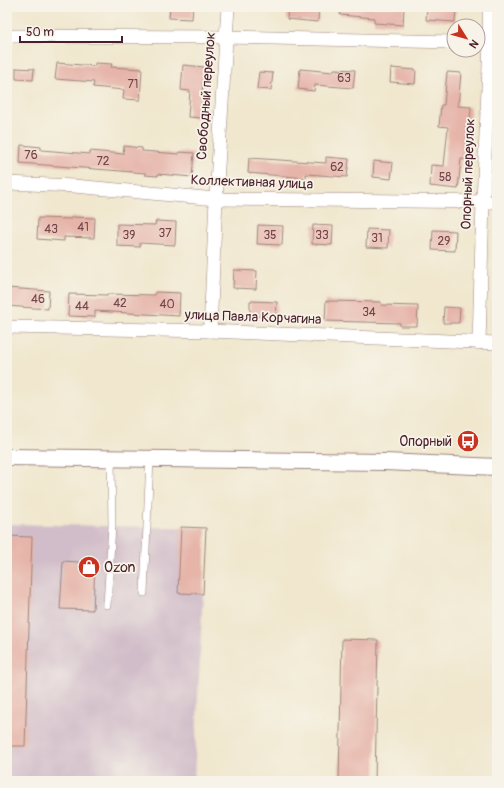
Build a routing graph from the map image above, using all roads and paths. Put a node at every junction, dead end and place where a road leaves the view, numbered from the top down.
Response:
1 (228, 7) edge
2 (489, 7) edge
3 (7, 36) edge
4 (226, 37) junction
5 (446, 42) edge
6 (488, 43) edge
7 (7, 183) edge
8 (216, 199) junction
9 (483, 202) junction
10 (497, 202) edge
11 (7, 327) edge
12 (210, 331) junction
13 (479, 342) junction
14 (497, 343) edge
15 (7, 457) edge
16 (112, 458) junction
17 (150, 459) junction
18 (497, 467) edge
19 (144, 593) dead end
20 (107, 605) dead end

1 - 4 street, Свободный переулок
2 - 6 street, Опорный переулок
3 - 4 street
4 - 5 street
4 - 8 street, Свободный переулок
6 - 9 street, Опорный переулок
7 - 8 street, Коллективная улица
8 - 9 street, Коллективная улица
8 - 12 street, Свободный переулок
9 - 10 street, Коллективная улица
9 - 13 street, Опорный переулок
11 - 12 street, улица Павла Корчагина
12 - 13 street, улица Павла Корчагина
13 - 14 street, улица Павла Корчагина
15 - 16 street
16 - 17 street
16 - 20 lane
17 - 18 street
17 - 19 lane

